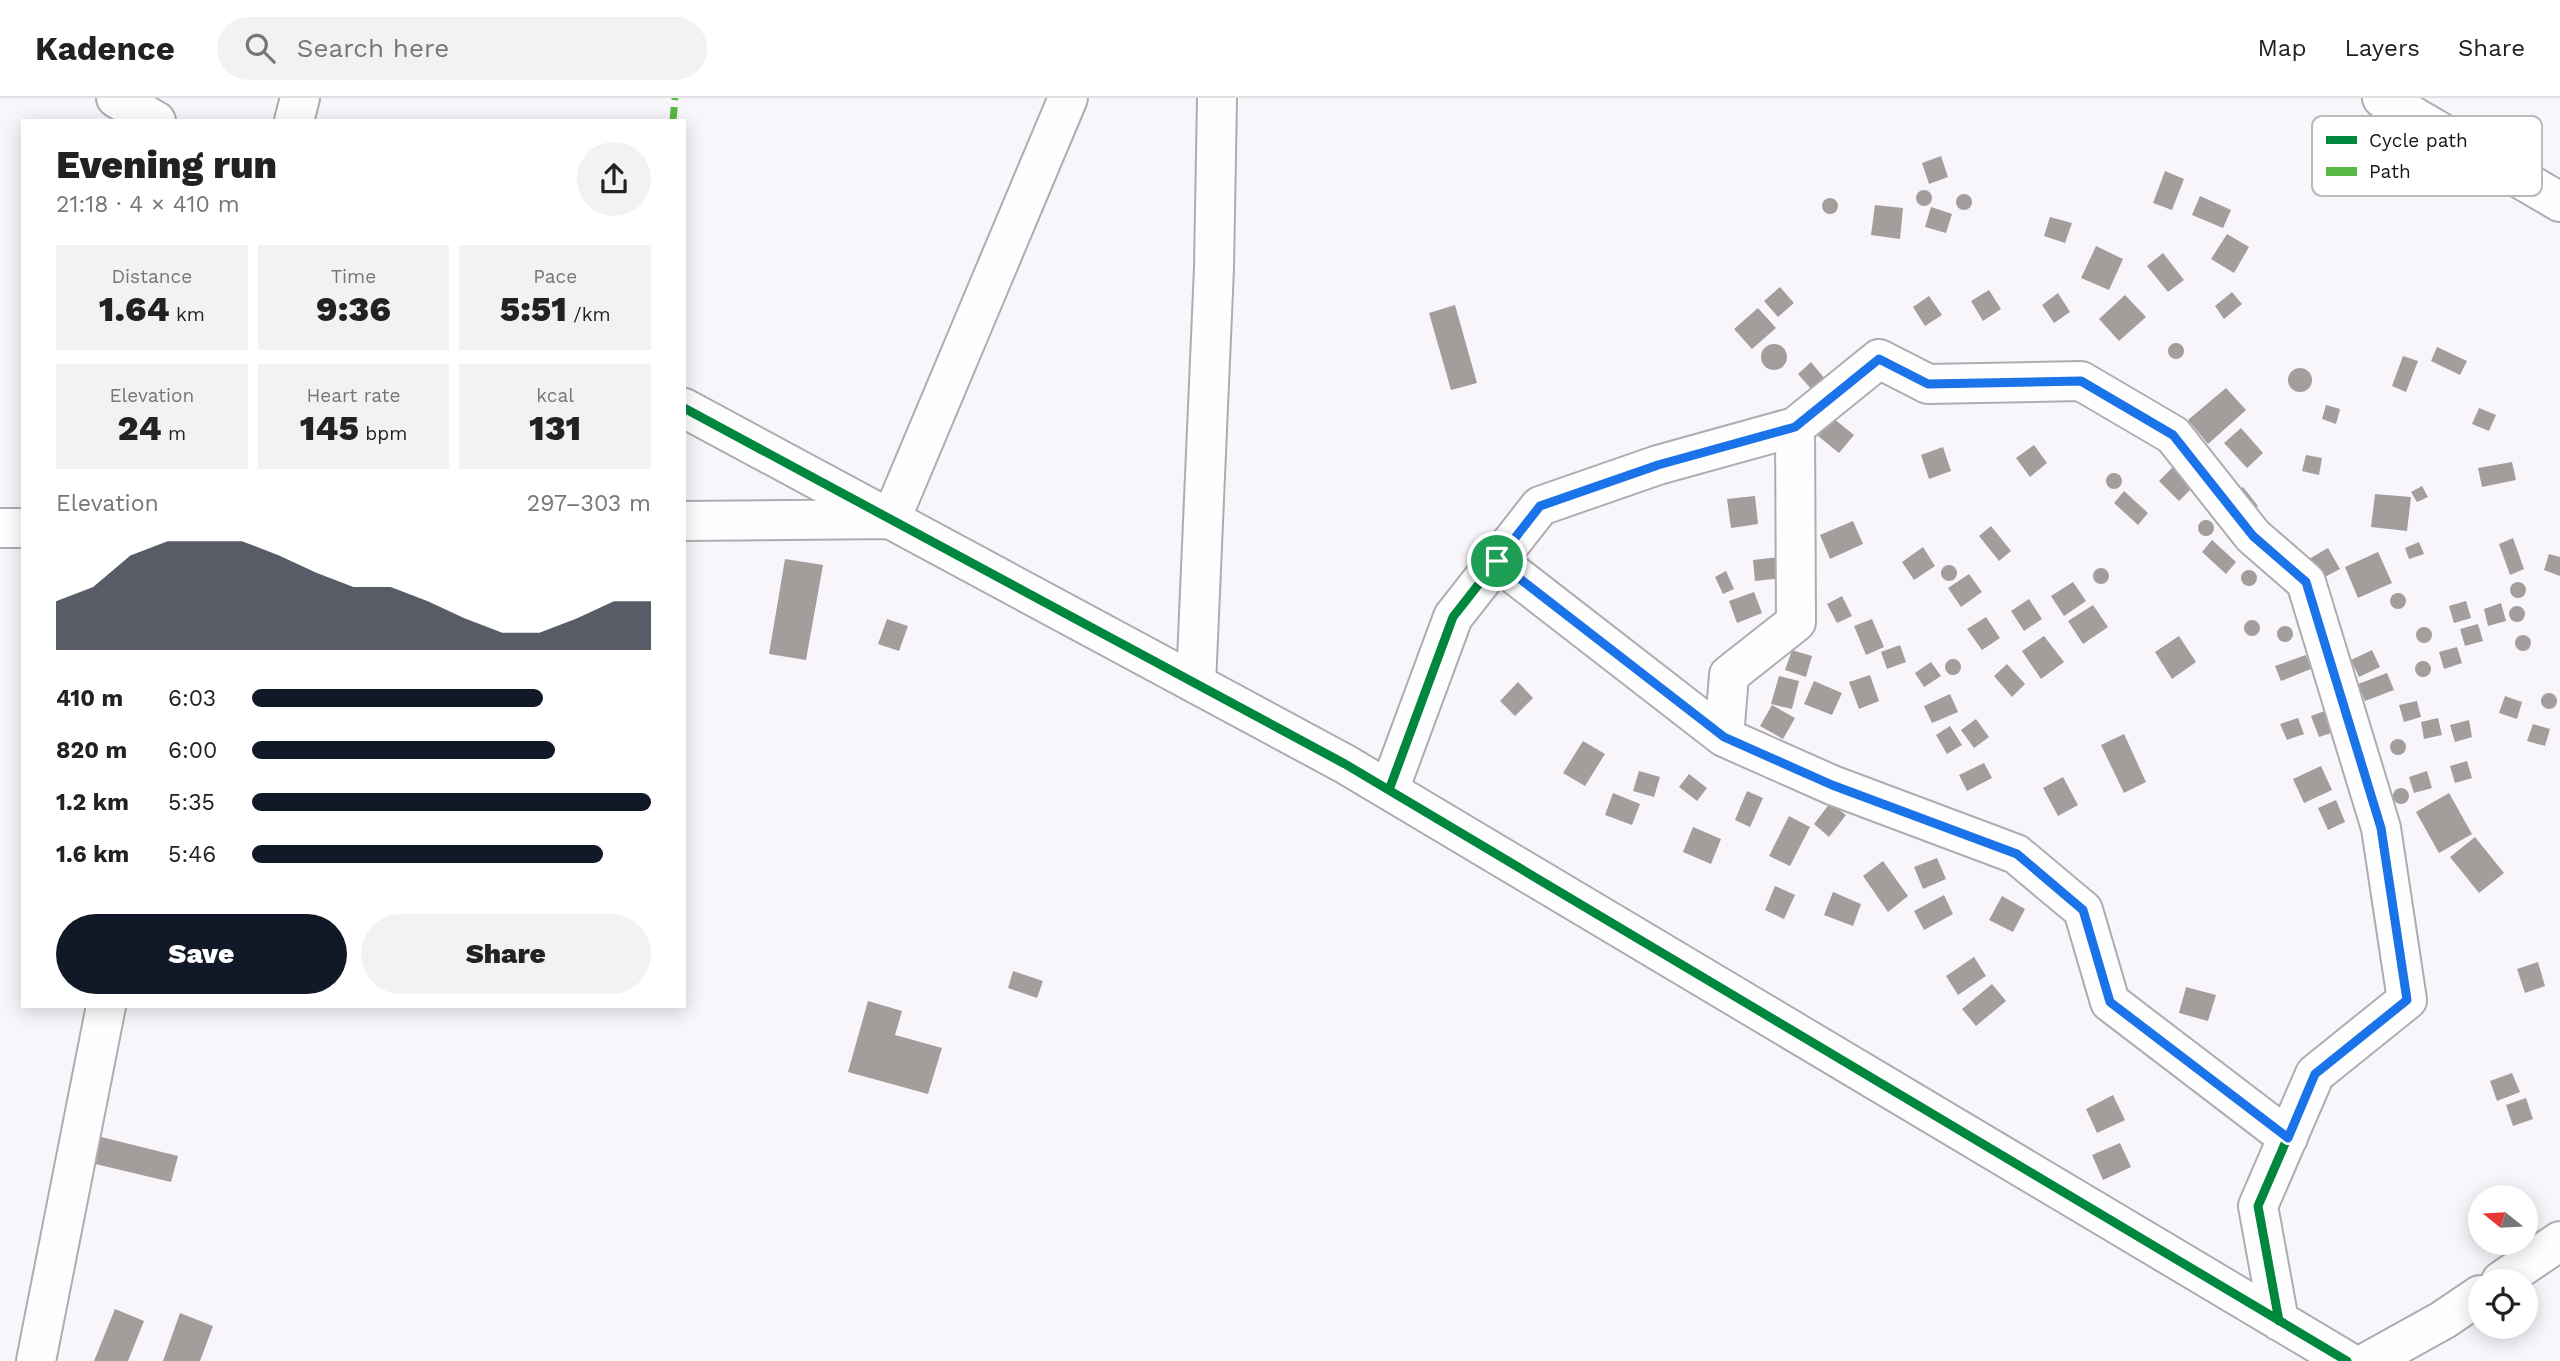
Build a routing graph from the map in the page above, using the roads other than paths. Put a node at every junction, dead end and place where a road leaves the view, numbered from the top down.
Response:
1 (116, 98) edge
2 (300, 98) edge
3 (1068, 98) edge
4 (1217, 98) edge
5 (2382, 98) edge
6 (2413, 116) edge
7 (153, 119) edge
8 (295, 119) edge
9 (2542, 191) edge
10 (2560, 202) edge
11 (686, 409) edge
12 (1795, 427) junction
13 (891, 519) junction
14 (686, 521) edge
15 (0, 528) edge
16 (21, 528) edge
17 (1497, 561) junction
18 (1196, 684) junction
19 (1724, 737) junction
20 (1389, 790) junction
21 (106, 1008) edge
22 (2288, 1138) junction
23 (2560, 1241) edge
24 (2519, 1269) edge
25 (2468, 1303) edge
26 (2278, 1321) junction
27 (36, 1361) edge
28 (2347, 1361) edge
29 (2369, 1361) edge

1 - 7 street
2 - 8 street
3 - 13 street
4 - 18 street
5 - 6 street
9 - 10 street
11 - 13 street
12 - 17 street
12 - 19 street
12 - 22 street
13 - 14 street
13 - 18 street
15 - 16 street
17 - 19 street
17 - 20 street
18 - 20 street
19 - 22 street
20 - 26 street
21 - 27 street
22 - 26 street
23 - 24 street
25 - 29 street
26 - 28 street

